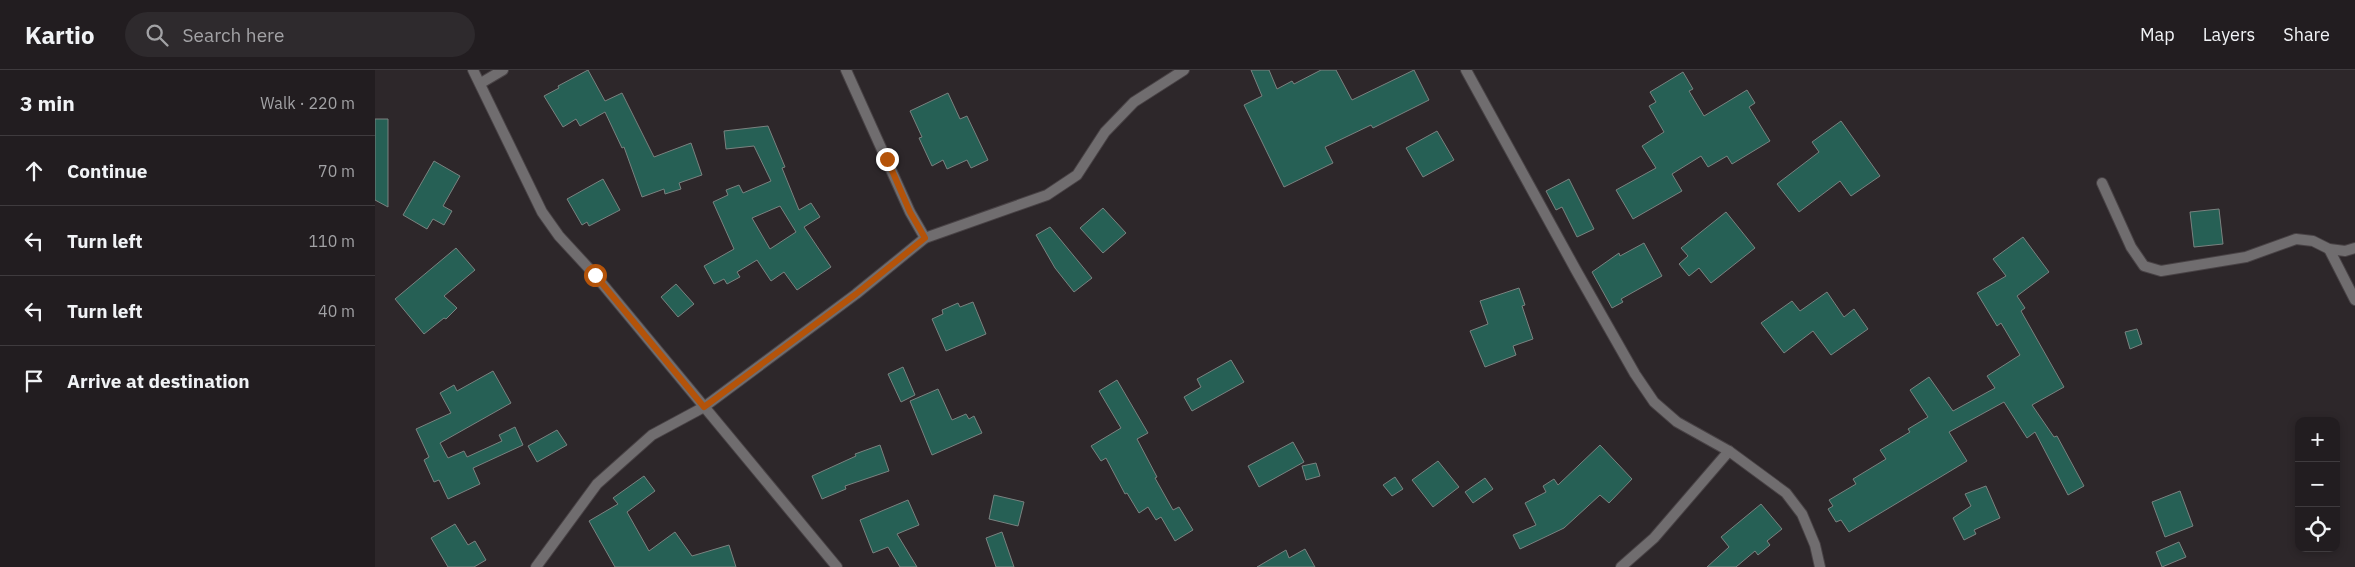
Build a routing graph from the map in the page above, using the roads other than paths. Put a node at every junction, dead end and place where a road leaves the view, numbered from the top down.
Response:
1 (473, 70) edge
2 (503, 70) edge
3 (846, 70) edge
4 (1183, 70) edge
5 (1467, 70) edge
6 (481, 83) junction
7 (2102, 183) dead end
8 (925, 238) junction
9 (2355, 248) edge
10 (2329, 249) junction
11 (2355, 300) edge
12 (704, 407) junction
13 (1729, 451) junction
14 (536, 567) edge
15 (837, 567) edge
16 (1621, 567) edge
17 (1820, 567) edge

1 - 6 street
2 - 6 street
3 - 8 street
4 - 8 street
5 - 13 street
6 - 12 street
7 - 10 street
8 - 12 street
9 - 10 street
10 - 11 street
12 - 14 street
12 - 15 street
13 - 16 street
13 - 17 street

